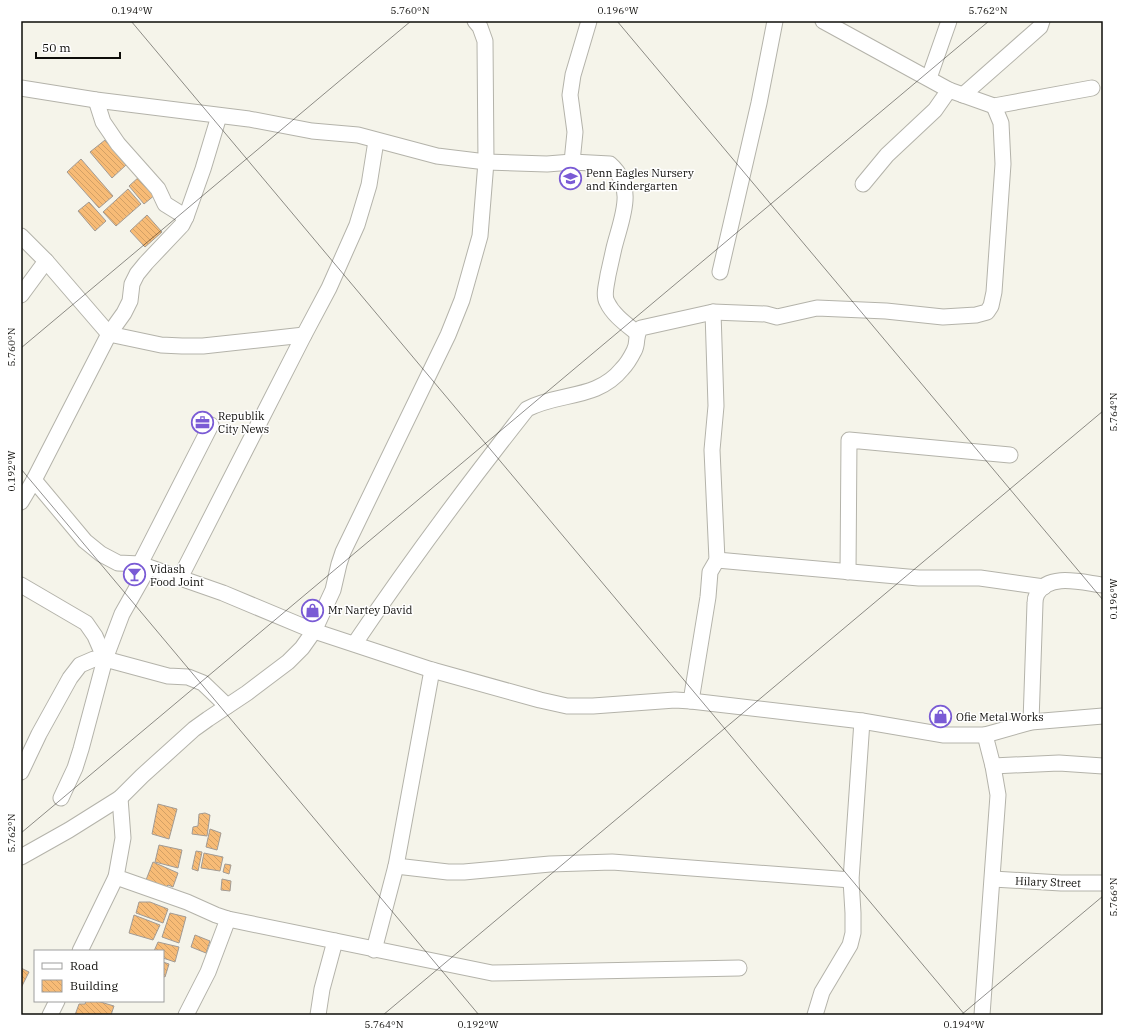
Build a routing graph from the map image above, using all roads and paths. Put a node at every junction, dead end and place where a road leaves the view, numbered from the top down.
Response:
1 (475, 21) edge
2 (589, 21) edge
3 (775, 21) edge
4 (823, 21) edge
5 (949, 21) edge
6 (1042, 21) edge
7 (840, 25) edge
8 (929, 78) junction
9 (21, 88) edge
10 (1092, 88) dead end
11 (949, 90) junction
12 (963, 95) junction
13 (96, 100) junction
14 (994, 106) junction
15 (219, 116) junction
16 (376, 141) junction
17 (486, 162) junction
18 (572, 162) junction
19 (863, 184) dead end
20 (186, 217) junction
21 (21, 236) edge
22 (46, 261) junction
23 (720, 272) dead end
24 (21, 295) edge
25 (714, 312) junction
26 (637, 333) junction
27 (109, 334) junction
28 (304, 335) junction
29 (211, 425) dead end
30 (1010, 455) dead end
31 (34, 480) junction
32 (21, 502) edge
33 (717, 560) junction
34 (144, 566) junction
35 (848, 572) junction
36 (180, 578) junction
37 (21, 585) edge
38 (1103, 586) edge
39 (1044, 587) junction
40 (314, 631) junction
41 (355, 644) junction
42 (105, 659) junction
43 (432, 670) junction
44 (691, 701) junction
45 (227, 706) junction
46 (1103, 716) edge
47 (862, 721) junction
48 (1031, 722) junction
49 (985, 735) junction
50 (993, 766) junction
51 (1103, 766) edge
52 (21, 772) edge
53 (60, 798) dead end
54 (120, 798) junction
55 (21, 857) edge
56 (396, 866) junction
57 (116, 877) junction
58 (993, 879) junction
59 (851, 880) junction
60 (1103, 883) edge
61 (228, 919) junction
62 (335, 941) junction
63 (80, 950) edge
64 (374, 950) junction
65 (739, 968) dead end
66 (56, 1002) edge
67 (50, 1015) edge
68 (186, 1015) edge
69 (318, 1015) edge
70 (815, 1015) edge
71 (982, 1015) edge

1 - 17 street
2 - 18 street
3 - 23 street
4 - 7 street
5 - 8 street
6 - 12 street
7 - 8 street
8 - 11 street
9 - 13 street
10 - 14 street
11 - 12 street
11 - 19 street
12 - 14 street
13 - 15 street
13 - 20 street
14 - 25 street
15 - 16 street
15 - 20 street
16 - 17 street
16 - 28 street
17 - 18 street
17 - 40 street
18 - 26 street
20 - 27 street
21 - 22 street
22 - 24 street
22 - 27 street
25 - 26 street
25 - 33 street
26 - 41 street
27 - 28 street
27 - 31 street
28 - 36 street
29 - 34 street
30 - 35 street
31 - 32 street
31 - 34 street
33 - 35 street
33 - 44 street
34 - 36 street
34 - 42 street
35 - 39 street
36 - 40 street
37 - 42 street
38 - 39 street
39 - 48 street
40 - 41 street
40 - 45 street
41 - 43 street
42 - 45 street
42 - 52 street
42 - 53 street
43 - 44 street
43 - 56 street
44 - 47 street
45 - 54 street
46 - 48 street
47 - 49 street
47 - 59 street
48 - 49 street
49 - 50 street
50 - 51 street
50 - 58 street
54 - 55 street
54 - 57 street
56 - 59 street
56 - 64 street
57 - 61 street
57 - 63 street
58 - 60 street, Hilary Street
58 - 71 street
59 - 70 street
61 - 62 street
61 - 68 street
62 - 64 street
62 - 69 street
64 - 65 street
66 - 67 street

